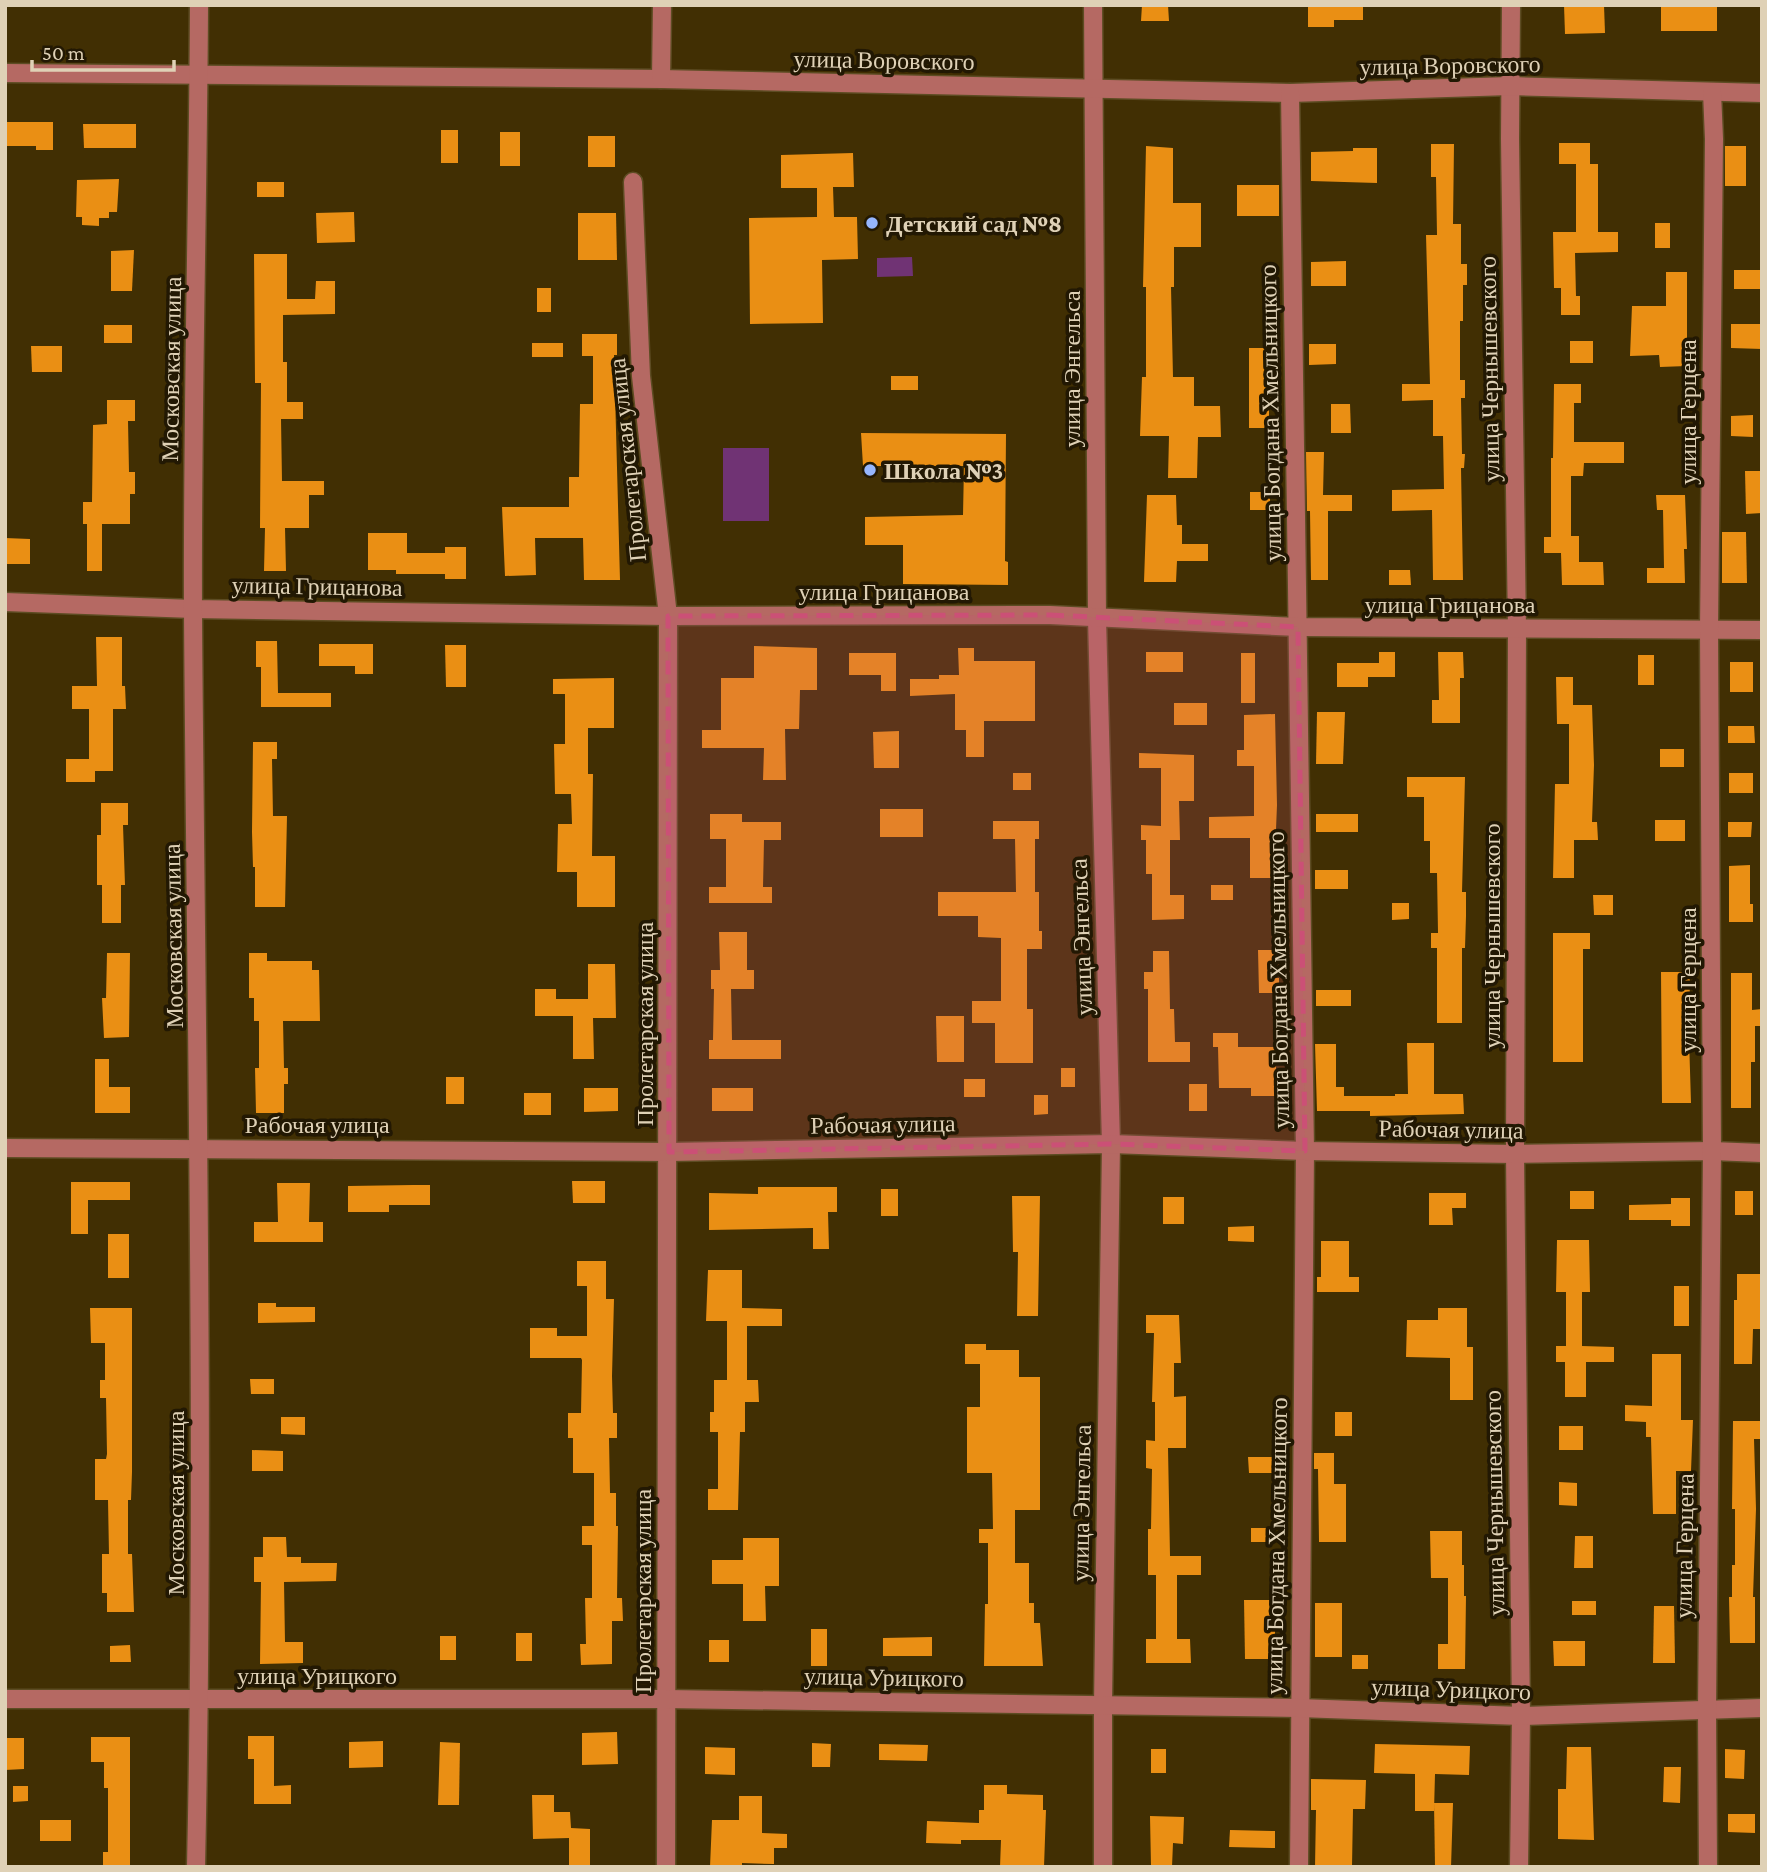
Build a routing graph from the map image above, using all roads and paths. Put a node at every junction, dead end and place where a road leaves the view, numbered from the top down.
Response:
1 (199, 5) edge
2 (662, 5) edge
3 (1093, 5) edge
4 (1511, 5) edge
5 (5, 73) edge
6 (198, 75) junction
7 (661, 79) junction
8 (1510, 86) junction
9 (1092, 90) junction
10 (1712, 92) junction
11 (1290, 93) junction
12 (1762, 93) edge
13 (633, 182) dead end
14 (5, 602) edge
15 (193, 609) junction
16 (668, 616) junction
17 (1097, 618) junction
18 (1298, 627) junction
19 (1517, 629) junction
20 (1709, 630) junction
21 (1762, 630) edge
22 (1111, 1144) junction
23 (5, 1148) edge
24 (200, 1148) junction
25 (1305, 1151) junction
26 (1712, 1151) junction
27 (669, 1152) junction
28 (1762, 1153) edge
29 (1515, 1154) junction
30 (5, 1699) edge
31 (199, 1699) junction
32 (666, 1699) junction
33 (1103, 1705) junction
34 (1299, 1708) junction
35 (1762, 1708) edge
36 (1707, 1712) junction
37 (1521, 1716) junction
38 (196, 1867) edge
39 (666, 1867) edge
40 (1103, 1867) edge
41 (1299, 1867) edge
42 (1519, 1867) edge
43 (1708, 1867) edge

1 - 6 street, Московская улица
2 - 7 street
3 - 9 street, улица Энгельса
4 - 8 street, улица Чернышевского
5 - 6 street, улица Воровского
6 - 7 street, улица Воровского
6 - 15 street, Московская улица
7 - 9 street, улица Воровского
8 - 10 street, улица Воровского
8 - 11 street, улица Воровского
8 - 19 street, улица Чернышевского
9 - 11 street, улица Воровского
9 - 17 street, улица Энгельса
10 - 12 street, улица Воровского
10 - 20 street, улица Герцена
11 - 18 street, улица Богдана Хмельницкого
13 - 16 street, Пролетарская улица
14 - 15 street, улица Грицанова
15 - 16 street, улица Грицанова
15 - 24 street, Московская улица
16 - 17 street, улица Грицанова
16 - 27 street, Пролетарская улица
17 - 18 street, улица Грицанова
17 - 22 street, улица Энгельса
18 - 19 street, улица Грицанова
18 - 25 street, улица Богдана Хмельницкого
19 - 20 street, улица Грицанова
19 - 29 street, улица Чернышевского
20 - 21 street, улица Грицанова
20 - 26 street, улица Герцена
22 - 25 street, Рабочая улица
22 - 27 street, Рабочая улица
22 - 33 street, улица Энгельса
23 - 24 street, Рабочая улица
24 - 27 street, Рабочая улица
24 - 31 street, Московская улица
25 - 29 street, Рабочая улица
25 - 34 street, улица Богдана Хмельницкого
26 - 28 street, Рабочая улица
26 - 29 street, Рабочая улица
26 - 36 street, улица Герцена
27 - 32 street, Пролетарская улица
29 - 37 street, улица Чернышевского
30 - 31 street, улица Урицкого
31 - 32 street, улица Урицкого
31 - 38 street, Московская улица
32 - 33 street, улица Урицкого
32 - 39 street, Пролетарская улица
33 - 34 street, улица Урицкого
33 - 40 street, улица Энгельса
34 - 37 street, улица Урицкого
34 - 41 street, улица Богдана Хмельницкого
35 - 36 street, улица Урицкого
36 - 37 street, улица Урицкого
36 - 43 street, улица Герцена
37 - 42 street, улица Чернышевского

